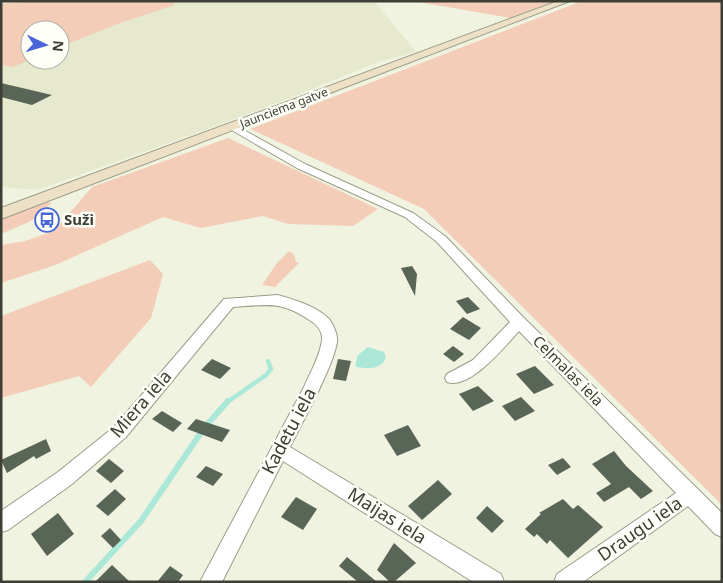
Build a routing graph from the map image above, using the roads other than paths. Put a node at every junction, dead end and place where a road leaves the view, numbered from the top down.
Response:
1 (566, 1) edge
2 (233, 127) junction
3 (1, 214) edge
4 (412, 217) joint
5 (278, 300) joint
6 (519, 322) junction
7 (453, 378) dead end
8 (280, 451) junction
9 (690, 494) junction
10 (1, 523) edge
11 (722, 527) edge
12 (211, 582) edge
13 (493, 582) edge
14 (565, 582) edge

1 - 2 main road, Jaunciema gatve
2 - 3 main road, Jaunciema gatve
2 - 4 street
4 - 6 street, Ceļmalas iela
5 - 8 street, Kadetu iela
5 - 10 street, Miera iela
6 - 7 street
6 - 9 street, Ceļmalas iela
8 - 12 street, Kadetu iela
8 - 13 street, Maijas iela
9 - 11 street, Ceļmalas iela
9 - 14 street, Draugu iela

